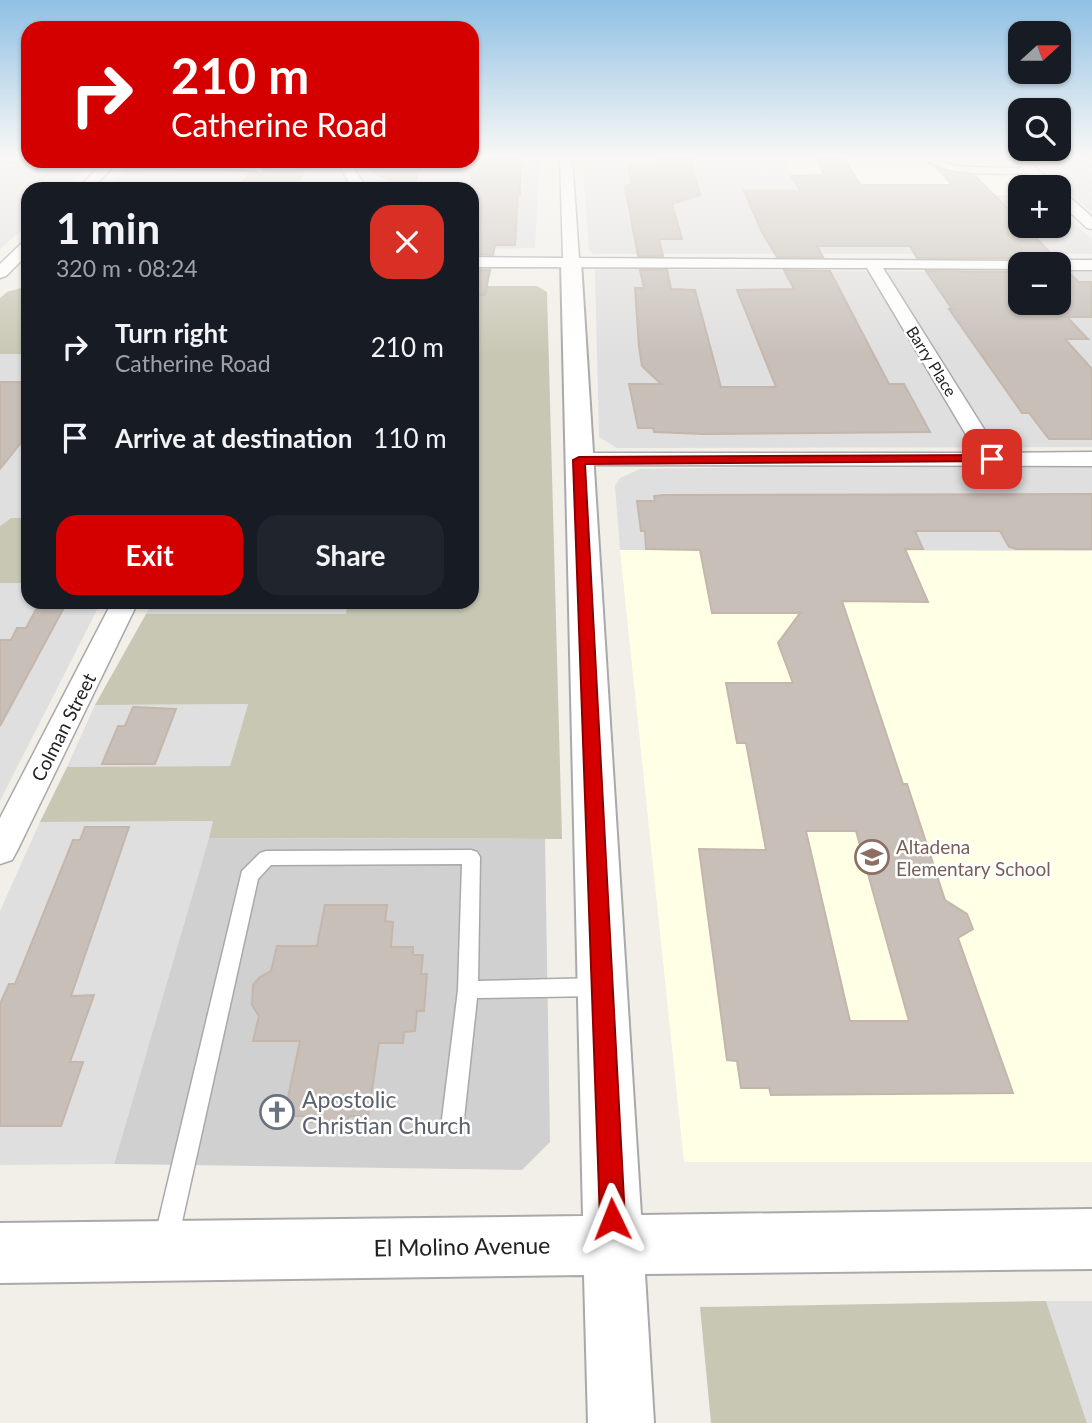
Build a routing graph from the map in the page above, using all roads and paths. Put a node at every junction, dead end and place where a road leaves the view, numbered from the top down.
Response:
1 (567, 223) edge
2 (21, 253) edge
3 (479, 263) edge
4 (872, 263) junction
5 (1008, 264) edge
6 (21, 265) edge
7 (1071, 265) edge
8 (1092, 265) edge
9 (4, 272) edge
10 (567, 275) junction
11 (992, 459) junction
12 (1092, 459) edge
13 (579, 460) junction
14 (121, 609) edge
15 (0, 851) edge
16 (601, 987) junction
17 (468, 990) junction
18 (453, 1119) dead end
19 (1092, 1239) edge
20 (614, 1244) junction
21 (164, 1251) junction
22 (0, 1253) edge
23 (621, 1423) edge

1 - 10 street
2 - 9 street
3 - 10 street
4 - 5 street
4 - 10 street
4 - 11 street, Barry Place
6 - 9 street
7 - 8 street
10 - 13 street
11 - 12 street
11 - 13 street
13 - 16 street
14 - 15 street, Colman Street
16 - 17 lane
16 - 20 street
17 - 18 lane
17 - 21 lane
19 - 20 street, El Molino Avenue
20 - 21 street, El Molino Avenue
20 - 23 street
21 - 22 street, El Molino Avenue

